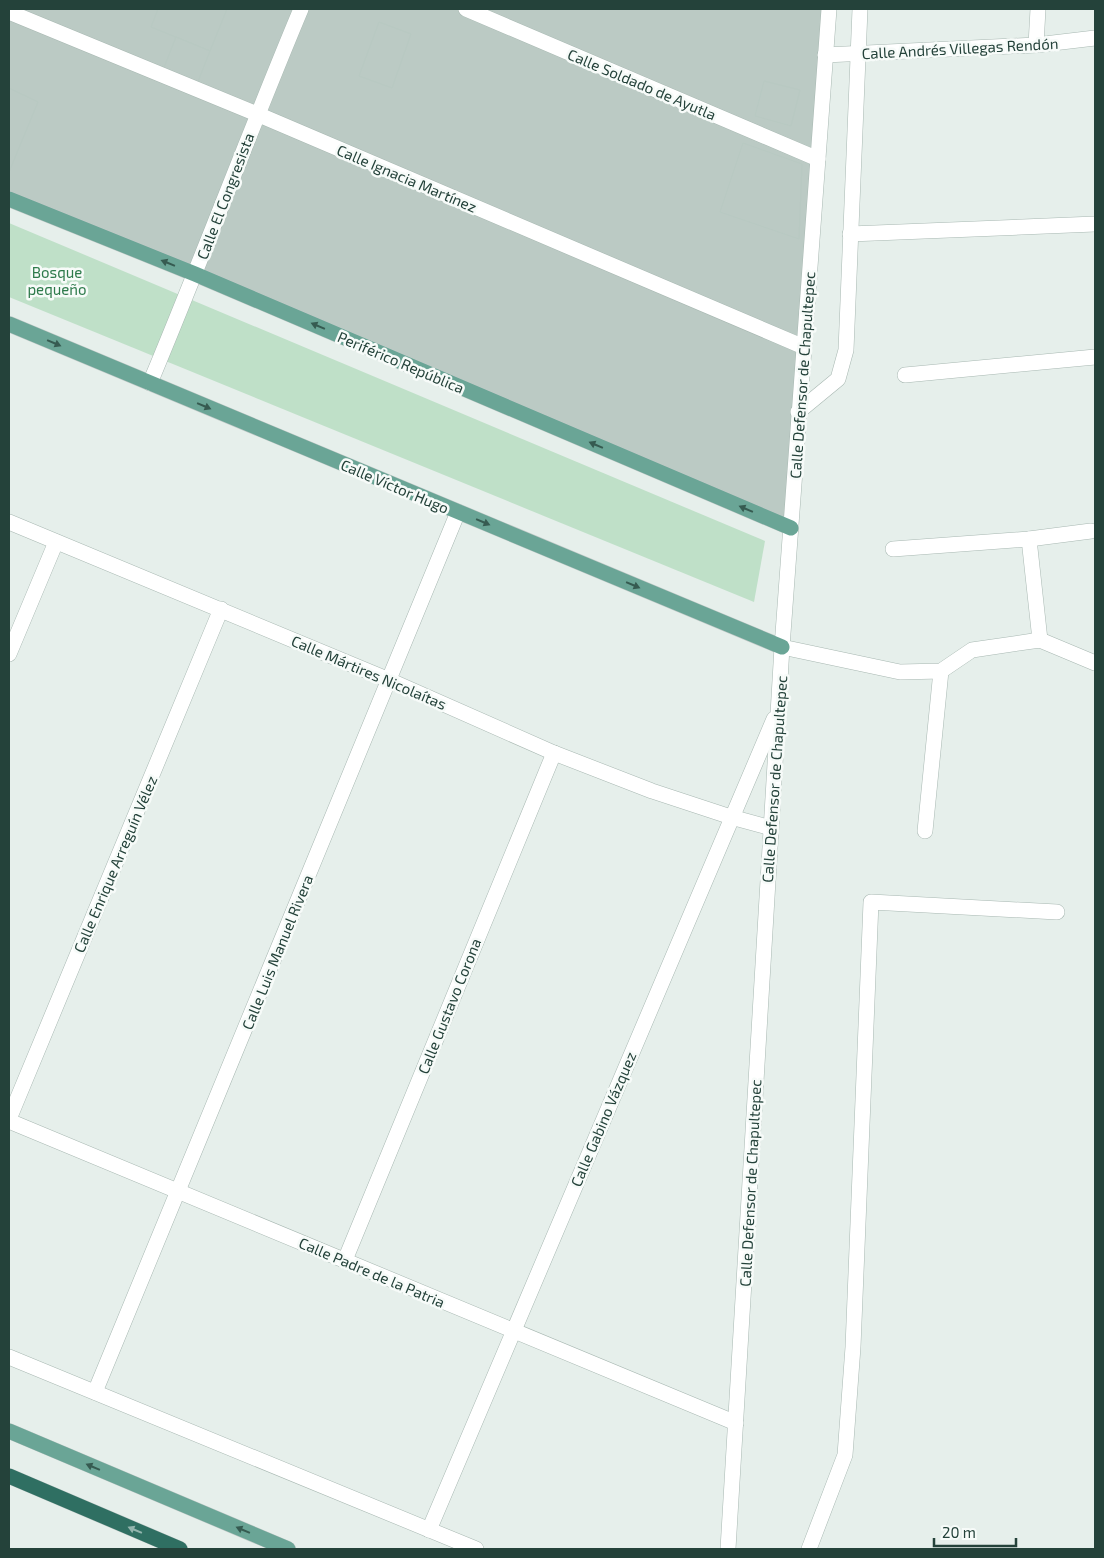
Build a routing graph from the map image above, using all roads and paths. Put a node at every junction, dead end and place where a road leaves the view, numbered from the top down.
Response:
1 (301, 9) edge
2 (466, 9) edge
3 (829, 9) edge
4 (860, 9) edge
5 (1038, 9) edge
6 (9, 12) edge
7 (1095, 38) edge
8 (1036, 45) junction
9 (857, 54) junction
10 (825, 55) junction
11 (257, 114) junction
12 (818, 158) junction
13 (9, 200) edge
14 (1095, 224) edge
15 (850, 234) junction
16 (196, 274) junction
17 (9, 324) edge
18 (804, 347) junction
19 (1095, 357) edge
20 (905, 375) dead end
21 (150, 383) junction
22 (798, 412) junction
23 (458, 512) junction
24 (9, 522) edge
25 (790, 528) junction
26 (1091, 531) dead end
27 (1029, 539) junction
28 (56, 542) junction
29 (893, 549) dead end
30 (220, 609) junction
31 (1040, 640) junction
32 (782, 648) junction
33 (9, 654) edge
34 (1095, 663) edge
35 (941, 671) junction
36 (389, 680) junction
37 (779, 709) junction
38 (554, 753) junction
39 (731, 817) junction
40 (771, 828) junction
41 (925, 831) dead end
42 (1057, 912) dead end
43 (9, 1120) edge
44 (179, 1192) junction
45 (345, 1260) junction
46 (512, 1330) junction
47 (9, 1357) edge
48 (95, 1392) junction
49 (736, 1423) junction
50 (9, 1431) edge
51 (9, 1476) edge
52 (428, 1530) junction
53 (180, 1549) edge
54 (288, 1549) edge
55 (476, 1549) edge
56 (728, 1549) edge
57 (809, 1549) edge

1 - 11 street, Calle El Congresista
2 - 12 street, Calle Soldado de Ayutla
3 - 10 street, Calle Defensor de Chapultepec
4 - 9 street
5 - 8 street
6 - 11 street, Calle Ignacia Martínez
7 - 8 street, Calle Andrés Villegas Rendón
8 - 9 street, Calle Andrés Villegas Rendón
9 - 10 street, Calle Andrés Villegas Rendón
9 - 15 street
10 - 12 street, Calle Defensor de Chapultepec
11 - 16 street, Calle El Congresista
11 - 18 street, Calle Ignacia Martínez
12 - 18 street, Calle Defensor de Chapultepec
16 -> 13 main road, Periférico República
14 - 15 street
15 - 22 street
16 - 21 street, Calle El Congresista
25 -> 16 main road, Periférico República
17 -> 21 main road, Calle Víctor Hugo
18 - 22 street, Calle Defensor de Chapultepec
19 - 20 street
21 -> 23 main road, Calle Víctor Hugo
22 - 25 street, Calle Defensor de Chapultepec
23 -> 32 main road, Calle Víctor Hugo
23 - 36 street, Calle Luis Manuel Rivera
24 - 28 street, Calle Mártires Nicolaítas
25 - 32 street, Calle Defensor de Chapultepec
26 - 27 street
27 - 29 street
27 - 31 street
28 - 30 street, Calle Mártires Nicolaítas
28 - 33 street
30 - 36 street, Calle Mártires Nicolaítas
30 - 43 street, Calle Enrique Arreguín Vélez
31 - 34 street
31 - 35 street
32 - 35 street
32 - 37 street, Calle Defensor de Chapultepec
35 - 41 street
36 - 38 street, Calle Mártires Nicolaítas
36 - 44 street, Calle Luis Manuel Rivera
37 - 39 street, Calle Gabino Vázquez
37 - 40 street, Calle Defensor de Chapultepec
38 - 39 street, Calle Mártires Nicolaítas
38 - 45 street, Calle Gustavo Corona
39 - 40 street, Calle Mártires Nicolaítas
39 - 46 street, Calle Gabino Vázquez
40 - 49 street, Calle Defensor de Chapultepec
42 - 57 street
43 - 44 street, Calle Padre de la Patria
44 - 45 street, Calle Padre de la Patria
44 - 48 street, Calle Luis Manuel Rivera
45 - 46 street, Calle Padre de la Patria
46 - 49 street, Calle Padre de la Patria
46 - 52 street, Calle Gabino Vázquez
47 - 48 street
48 - 52 street
49 - 56 street, Calle Defensor de Chapultepec
54 -> 50 main road
53 -> 51 highway
52 - 55 street

